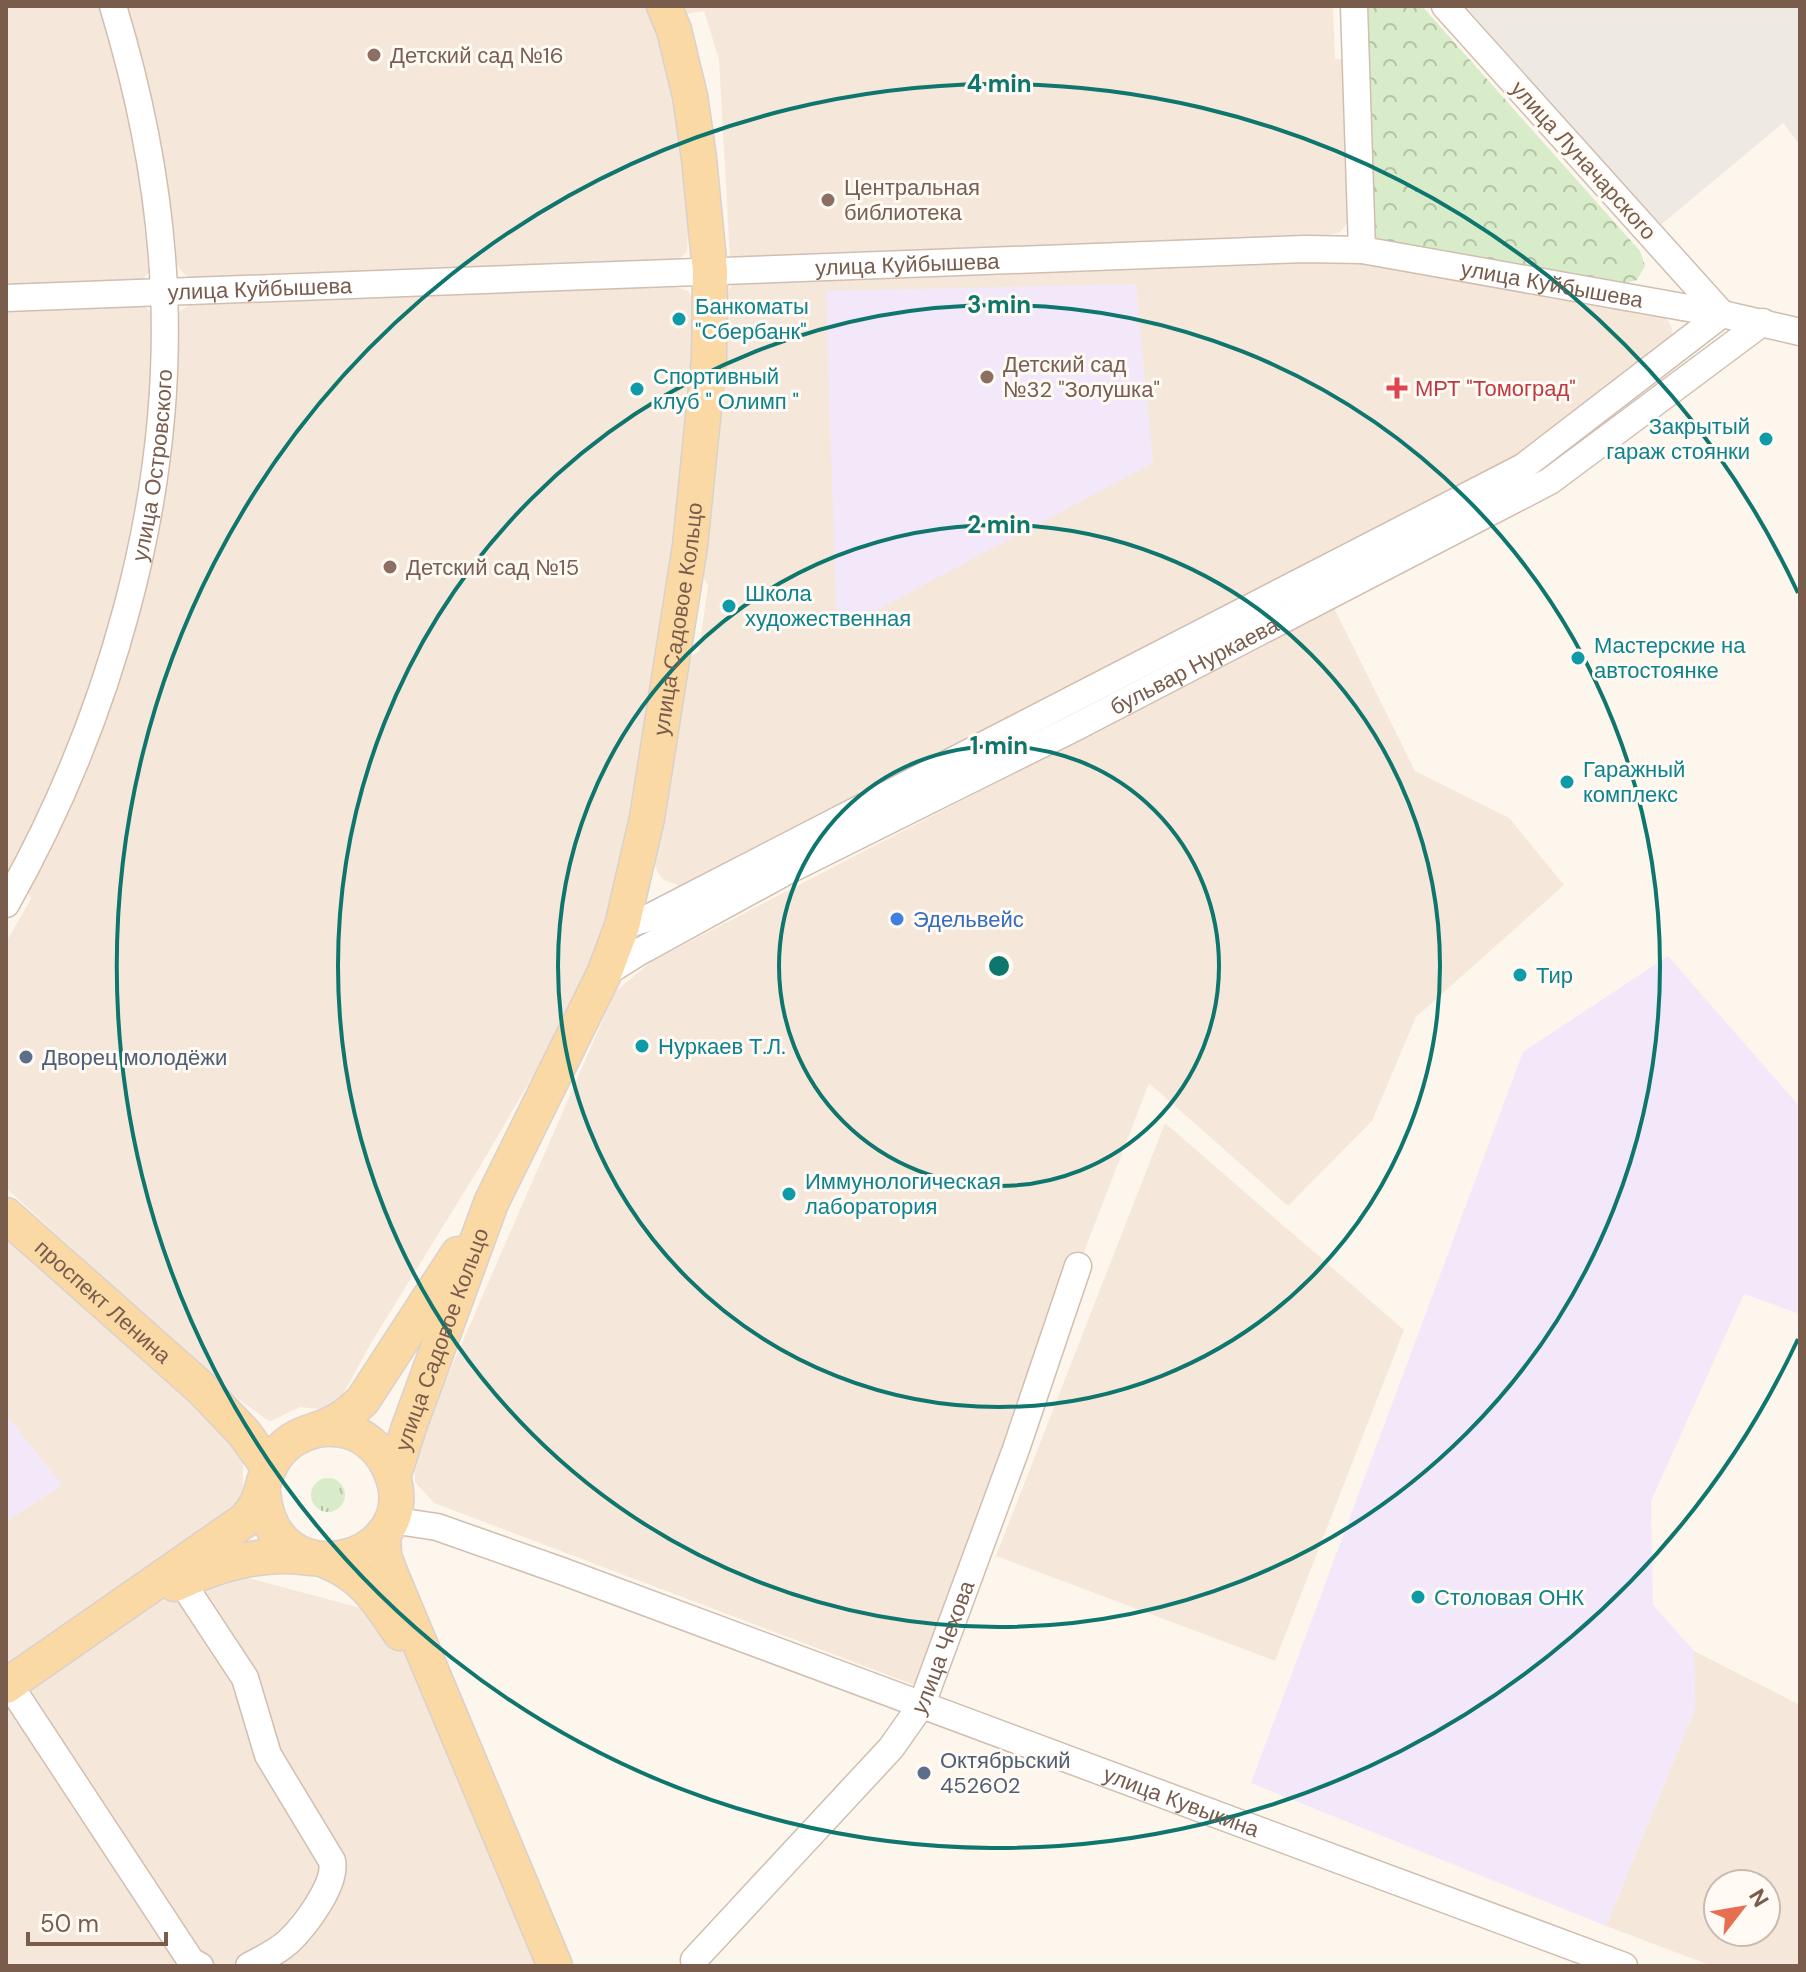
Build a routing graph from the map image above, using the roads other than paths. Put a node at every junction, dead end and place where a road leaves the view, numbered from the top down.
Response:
1 (113, 6) edge
2 (664, 6) edge
3 (1354, 6) edge
4 (1445, 6) edge
5 (1362, 250) junction
6 (710, 271) junction
7 (164, 291) junction
8 (6, 298) edge
9 (1722, 314) junction
10 (1763, 322) junction
11 (1800, 332) edge
12 (6, 904) edge
13 (622, 926) junction
14 (604, 974) junction
15 (491, 1203) junction
16 (6, 1215) edge
17 (1078, 1266) dead end
18 (202, 1389) junction
19 (305, 1434) junction
20 (266, 1480) junction
21 (390, 1507) junction
22 (317, 1559) junction
23 (181, 1581) junction
24 (109, 1613) junction
25 (8, 1685) edge
26 (922, 1704) junction
27 (472, 1773) junction
28 (694, 1960) dead end
29 (200, 1966) edge
30 (249, 1966) edge
31 (555, 1966) edge
32 (1624, 1966) edge

1 - 7 street, улица Островского
2 - 6 main road, улица Садовое Кольцо
3 - 5 street
4 - 9 street, улица Луначарского
5 - 6 street, улица Куйбышева
5 - 9 street, улица Куйбышева
6 - 7 street, улица Куйбышева
6 - 13 main road, улица Садовое Кольцо
7 - 8 street, улица Куйбышева
7 - 12 street, улица Островского
9 - 10 street, улица Куйбышева
9 - 13 street, бульвар Нуркаева
10 - 11 street, улица Куйбышева
10 - 14 street, бульвар Нуркаева
13 - 14 main road, улица Садовое Кольцо
14 - 15 main road, улица Садовое Кольцо
15 - 19 main road, улица Садовое Кольцо
15 - 21 main road, улица Садовое Кольцо
16 - 18 main road, проспект Ленина
17 - 26 street, улица Чехова
18 - 19 main road, проспект Ленина
18 - 20 main road, проспект Ленина
19 - 20 main road
19 - 21 main road
20 - 22 main road
20 - 24 main road
21 - 22 main road
21 - 26 street, улица Кувыкина
21 - 27 main road
22 - 23 main road
22 - 27 main road
23 - 24 main road
23 - 30 street
24 - 25 main road
25 - 29 street
26 - 28 street, улица Чехова
26 - 32 street, улица Кувыкина
27 - 31 main road

